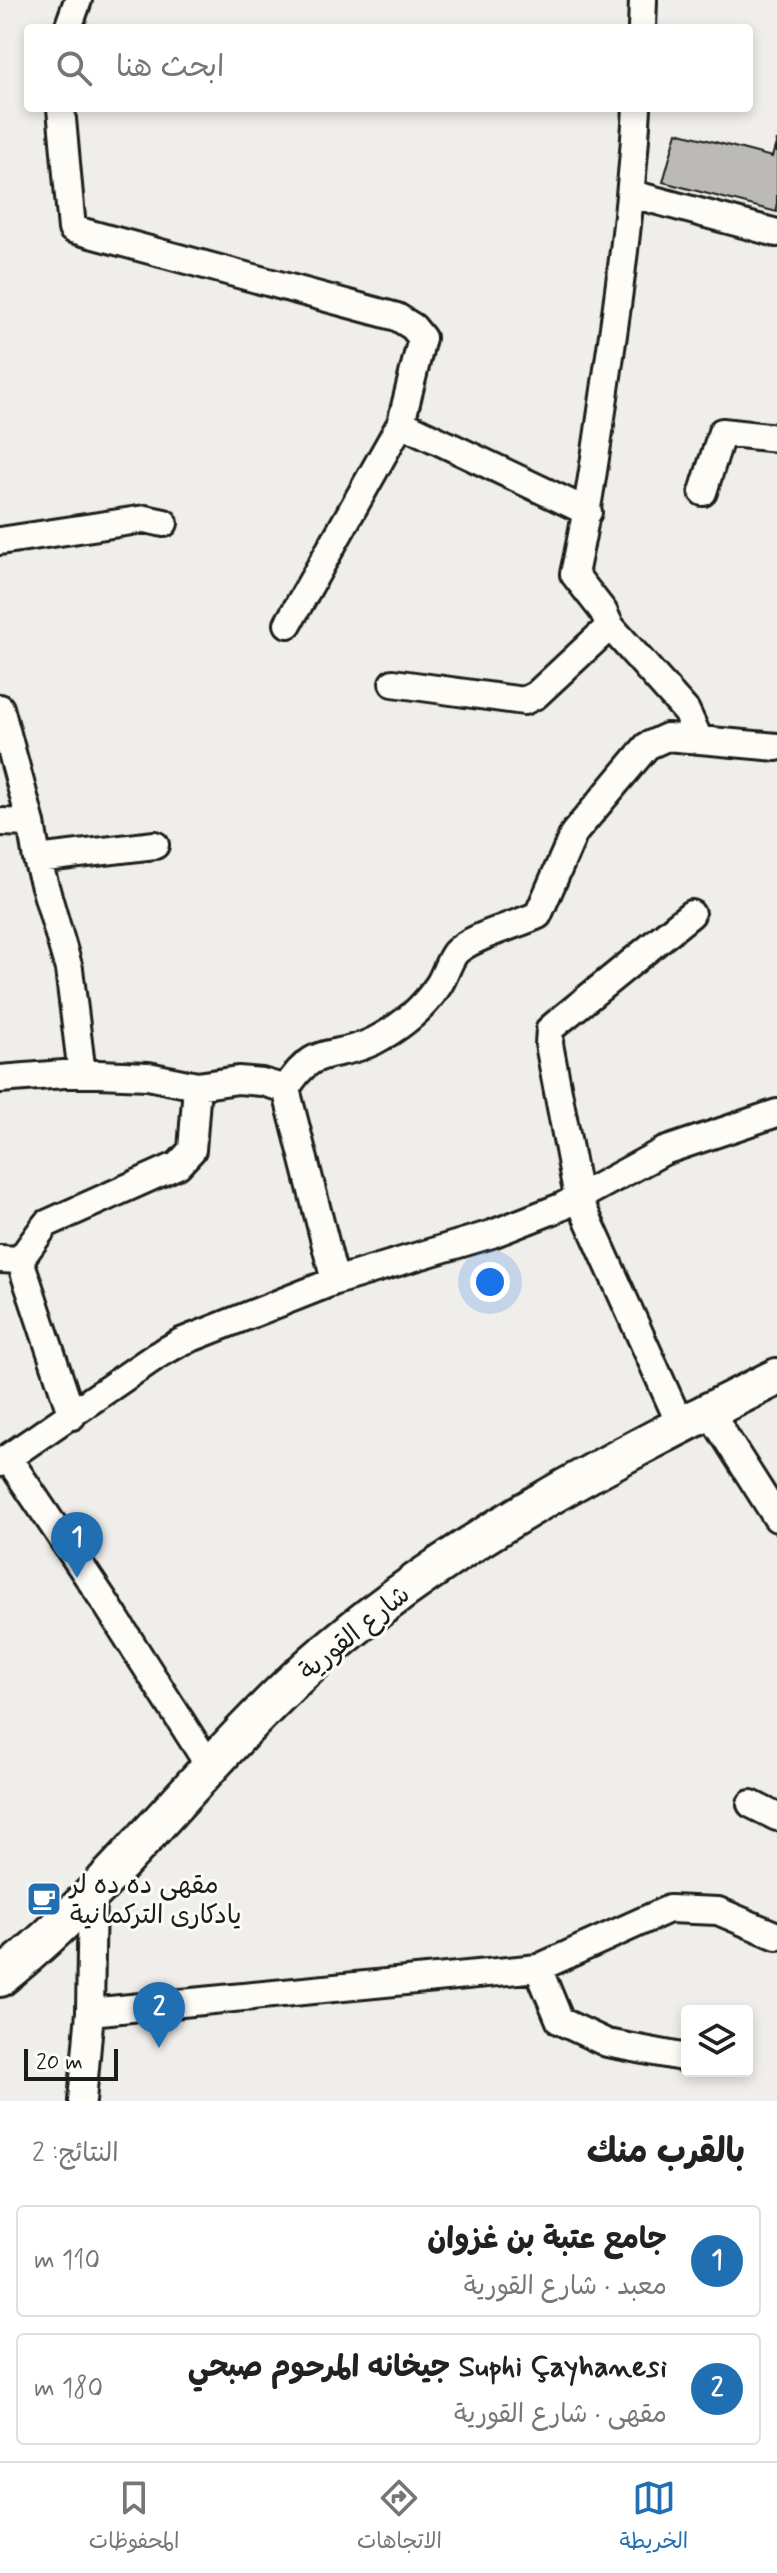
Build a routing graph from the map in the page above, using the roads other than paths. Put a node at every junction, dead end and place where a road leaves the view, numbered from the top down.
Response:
1 (78, 0) edge
2 (643, 0) edge
3 (69, 24) edge
4 (642, 24) edge
5 (61, 112) edge
6 (637, 112) edge
7 (632, 194) junction
8 (777, 233) edge
9 (401, 423) junction
10 (777, 438) edge
11 (703, 492) dead end
12 (588, 512) junction
13 (164, 523) dead end
14 (0, 541) edge
15 (288, 624) dead end
16 (610, 626) junction
17 (393, 683) dead end
18 (0, 708) edge
19 (699, 739) junction
20 (777, 747) edge
21 (0, 822) edge
22 (31, 823) junction
23 (155, 845) dead end
24 (37, 859) junction
25 (691, 914) dead end
26 (82, 1074) junction
27 (0, 1079) edge
28 (197, 1086) junction
29 (286, 1089) junction
30 (777, 1113) edge
31 (578, 1197) junction
32 (10, 1260) edge
33 (335, 1281) junction
34 (777, 1377) edge
35 (72, 1416) junction
36 (695, 1418) junction
37 (4, 1461) edge
38 (777, 1518) edge
39 (210, 1767) junction
40 (751, 1804) dead end
41 (777, 1817) edge
42 (92, 1892) junction
43 (777, 1936) edge
44 (538, 1968) junction
45 (0, 1978) edge
46 (90, 2012) junction
47 (681, 2057) edge
48 (82, 2101) edge

1 - 3 street
2 - 4 street
5 - 9 street
6 - 7 street
7 - 8 street
7 - 12 street
9 - 12 street
9 - 15 street
10 - 11 street
12 - 16 street
13 - 14 street
16 - 17 street
16 - 19 street
18 - 22 street
19 - 20 street
19 - 29 street
21 - 22 street
22 - 24 street
23 - 24 street
24 - 26 street
25 - 31 street
26 - 27 street
26 - 28 street
28 - 29 street
28 - 32 street
29 - 33 street
30 - 31 street
31 - 33 street
31 - 36 street
32 - 35 street
33 - 35 street
34 - 36 street, شارع القورية
35 - 37 street
36 - 38 street
36 - 39 street, شارع القورية
37 - 39 street
39 - 42 street, شارع القورية
40 - 41 street
42 - 45 street, شارع القورية
42 - 46 street
43 - 44 street
44 - 46 street
44 - 47 street
46 - 48 street

